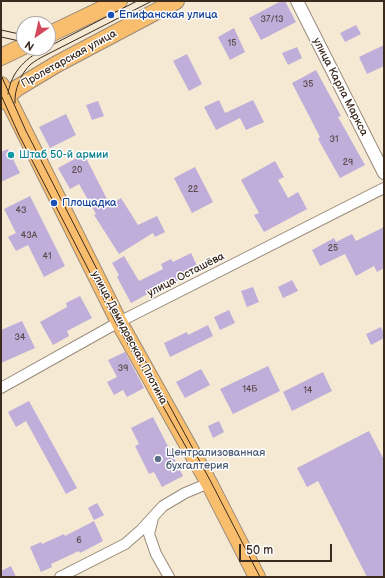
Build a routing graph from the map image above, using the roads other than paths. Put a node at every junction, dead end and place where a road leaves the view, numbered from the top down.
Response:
1 (119, 1) edge
2 (176, 1) edge
3 (297, 1) edge
4 (56, 31) edge
5 (16, 50) edge
6 (1, 57) edge
7 (3, 94) edge
8 (384, 173) edge
9 (384, 188) edge
10 (119, 322) junction
11 (1, 388) edge
12 (209, 483) junction
13 (152, 518) junction
14 (60, 577) edge
15 (169, 577) edge
16 (257, 577) edge

1 - 4 main road
2 - 7 main road, Пролетарская улица
3 - 8 street, улица Карла Маркса
5 - 6 main road
7 - 10 main road, улица Демидовская Плотина
9 - 10 street, улица Осташёва
10 - 11 street, улица Осташёва
10 - 12 main road, улица Демидовская Плотина
12 - 13 street
12 - 16 main road, улица Демидовская Плотина
13 - 14 street
13 - 15 street

